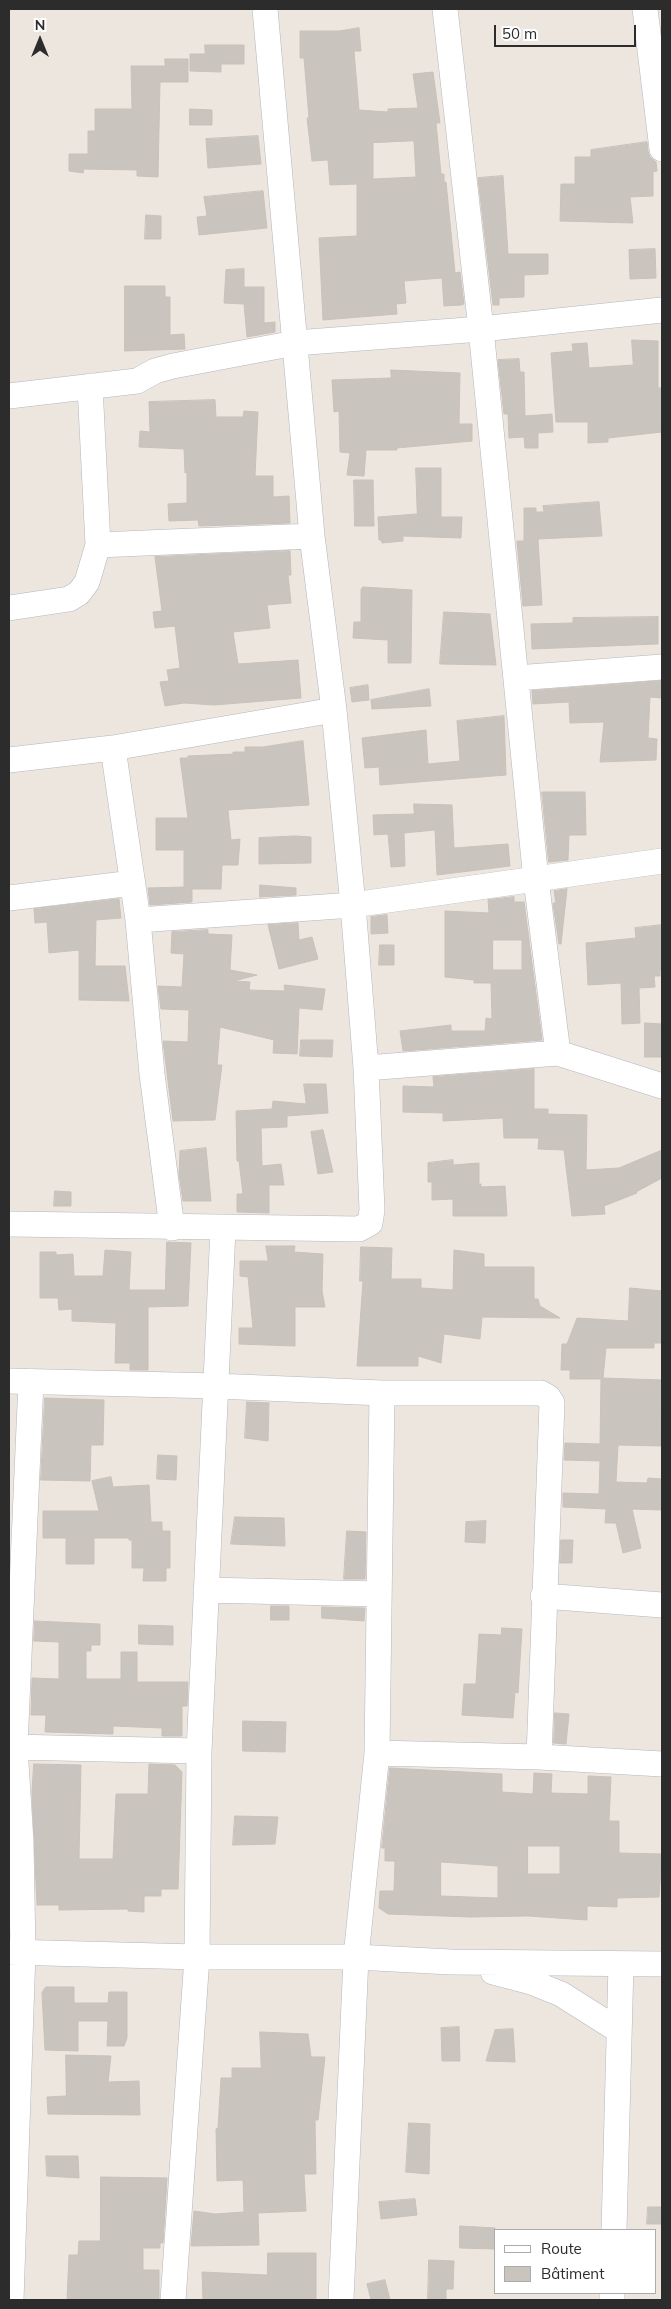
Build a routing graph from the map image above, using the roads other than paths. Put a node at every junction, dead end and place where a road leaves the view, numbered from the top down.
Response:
1 (264, 9) edge
2 (445, 9) edge
3 (645, 9) edge
4 (661, 120) edge
5 (662, 149) edge
6 (662, 310) edge
7 (481, 329) junction
8 (296, 343) junction
9 (90, 386) junction
10 (9, 396) edge
11 (312, 536) junction
12 (98, 545) junction
13 (9, 608) edge
14 (662, 667) edge
15 (516, 678) junction
16 (334, 710) junction
17 (112, 748) junction
18 (9, 760) edge
19 (662, 861) edge
20 (536, 880) junction
21 (133, 883) junction
22 (9, 898) edge
23 (353, 905) junction
24 (138, 920) junction
25 (558, 1053) junction
26 (366, 1068) junction
27 (662, 1086) edge
28 (9, 1224) edge
29 (172, 1228) junction
30 (223, 1229) junction
31 (20, 1381) edge
32 (216, 1386) junction
33 (382, 1393) junction
34 (206, 1590) junction
35 (379, 1594) junction
36 (543, 1596) junction
37 (662, 1605) edge
38 (12, 1747) edge
39 (199, 1751) junction
40 (377, 1753) junction
41 (539, 1757) junction
42 (662, 1764) edge
43 (16, 1952) edge
44 (196, 1957) junction
45 (356, 1957) junction
46 (452, 1962) junction
47 (621, 1964) junction
48 (662, 1964) edge
49 (618, 2030) junction
50 (13, 2145) edge
51 (614, 2229) edge
52 (11, 2300) edge
53 (173, 2300) edge
54 (341, 2300) edge

1 - 8 street
2 - 7 street
3 - 4 street
4 - 5 street
6 - 7 street
7 - 8 street
7 - 15 street
8 - 9 street
8 - 11 street
9 - 10 street
9 - 12 street
11 - 12 street
11 - 16 street
12 - 13 street
14 - 15 street
15 - 20 street
16 - 17 street
16 - 23 street
17 - 18 street
17 - 21 street
19 - 20 street
20 - 23 street
20 - 25 street
21 - 22 street
21 - 24 street
23 - 24 street
23 - 26 street
24 - 29 street
25 - 26 street
25 - 27 street
26 - 30 street
28 - 29 street
29 - 30 street
30 - 32 street
31 - 32 street
31 - 38 street
32 - 33 street
32 - 34 street
33 - 35 street
33 - 36 street
34 - 35 street
34 - 39 street
35 - 40 street
36 - 37 street
36 - 41 street
38 - 39 street
38 - 43 street
39 - 44 street
40 - 41 street
40 - 45 street
41 - 42 street
43 - 44 street
43 - 50 street
44 - 45 street
44 - 53 street
45 - 46 street
45 - 54 street
46 - 47 street
46 - 49 street
47 - 48 street
47 - 49 street
49 - 51 street
50 - 52 street

